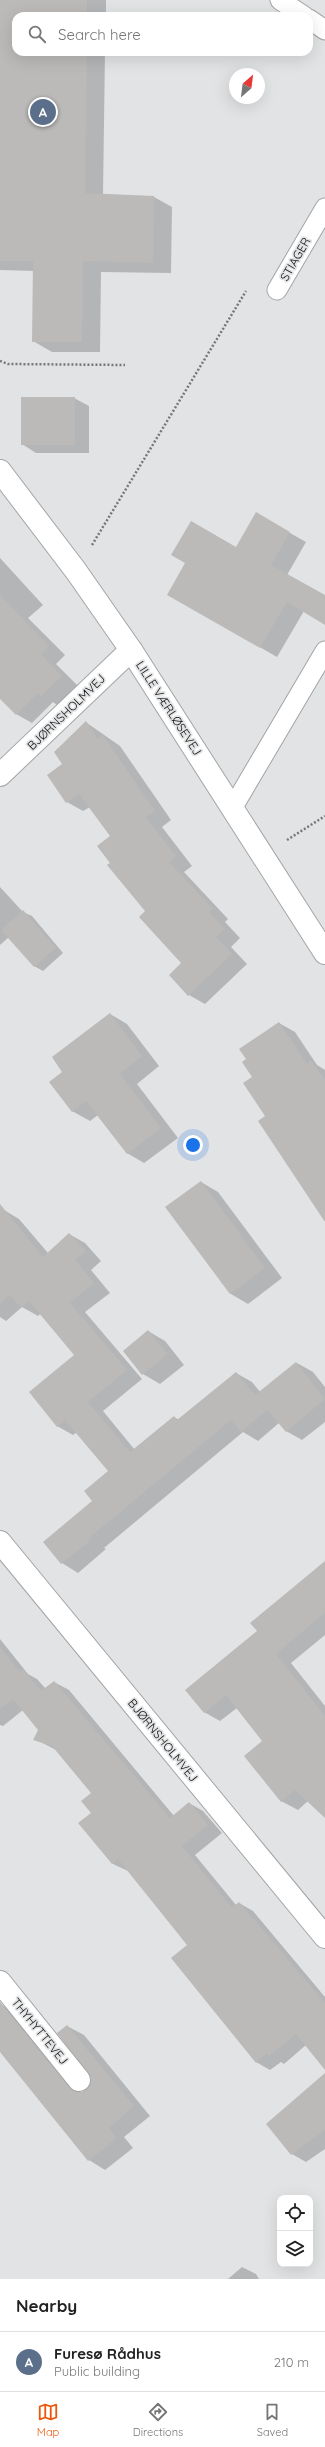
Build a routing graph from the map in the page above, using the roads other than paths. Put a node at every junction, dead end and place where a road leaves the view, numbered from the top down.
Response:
1 (280, 0) edge
2 (298, 12) edge
3 (313, 22) edge
4 (325, 30) edge
5 (325, 208) edge
6 (277, 290) dead end
7 (0, 471) edge
8 (132, 650) junction
9 (325, 650) edge
10 (0, 775) edge
11 (233, 807) junction
12 (325, 953) edge
13 (0, 1542) edge
14 (325, 1937) edge
15 (0, 1982) edge
16 (79, 2080) dead end

1 - 2 lane
3 - 4 lane
5 - 6 lane, STIAGER
7 - 8 street, LILLE VÆRLØSEVEJ
8 - 10 street, BJØRNSHOLMVEJ
8 - 11 street, LILLE VÆRLØSEVEJ
9 - 11 lane
11 - 12 street, LILLE VÆRLØSEVEJ
13 - 14 street, BJØRNSHOLMVEJ
15 - 16 street, THYHYTTEVEJ

